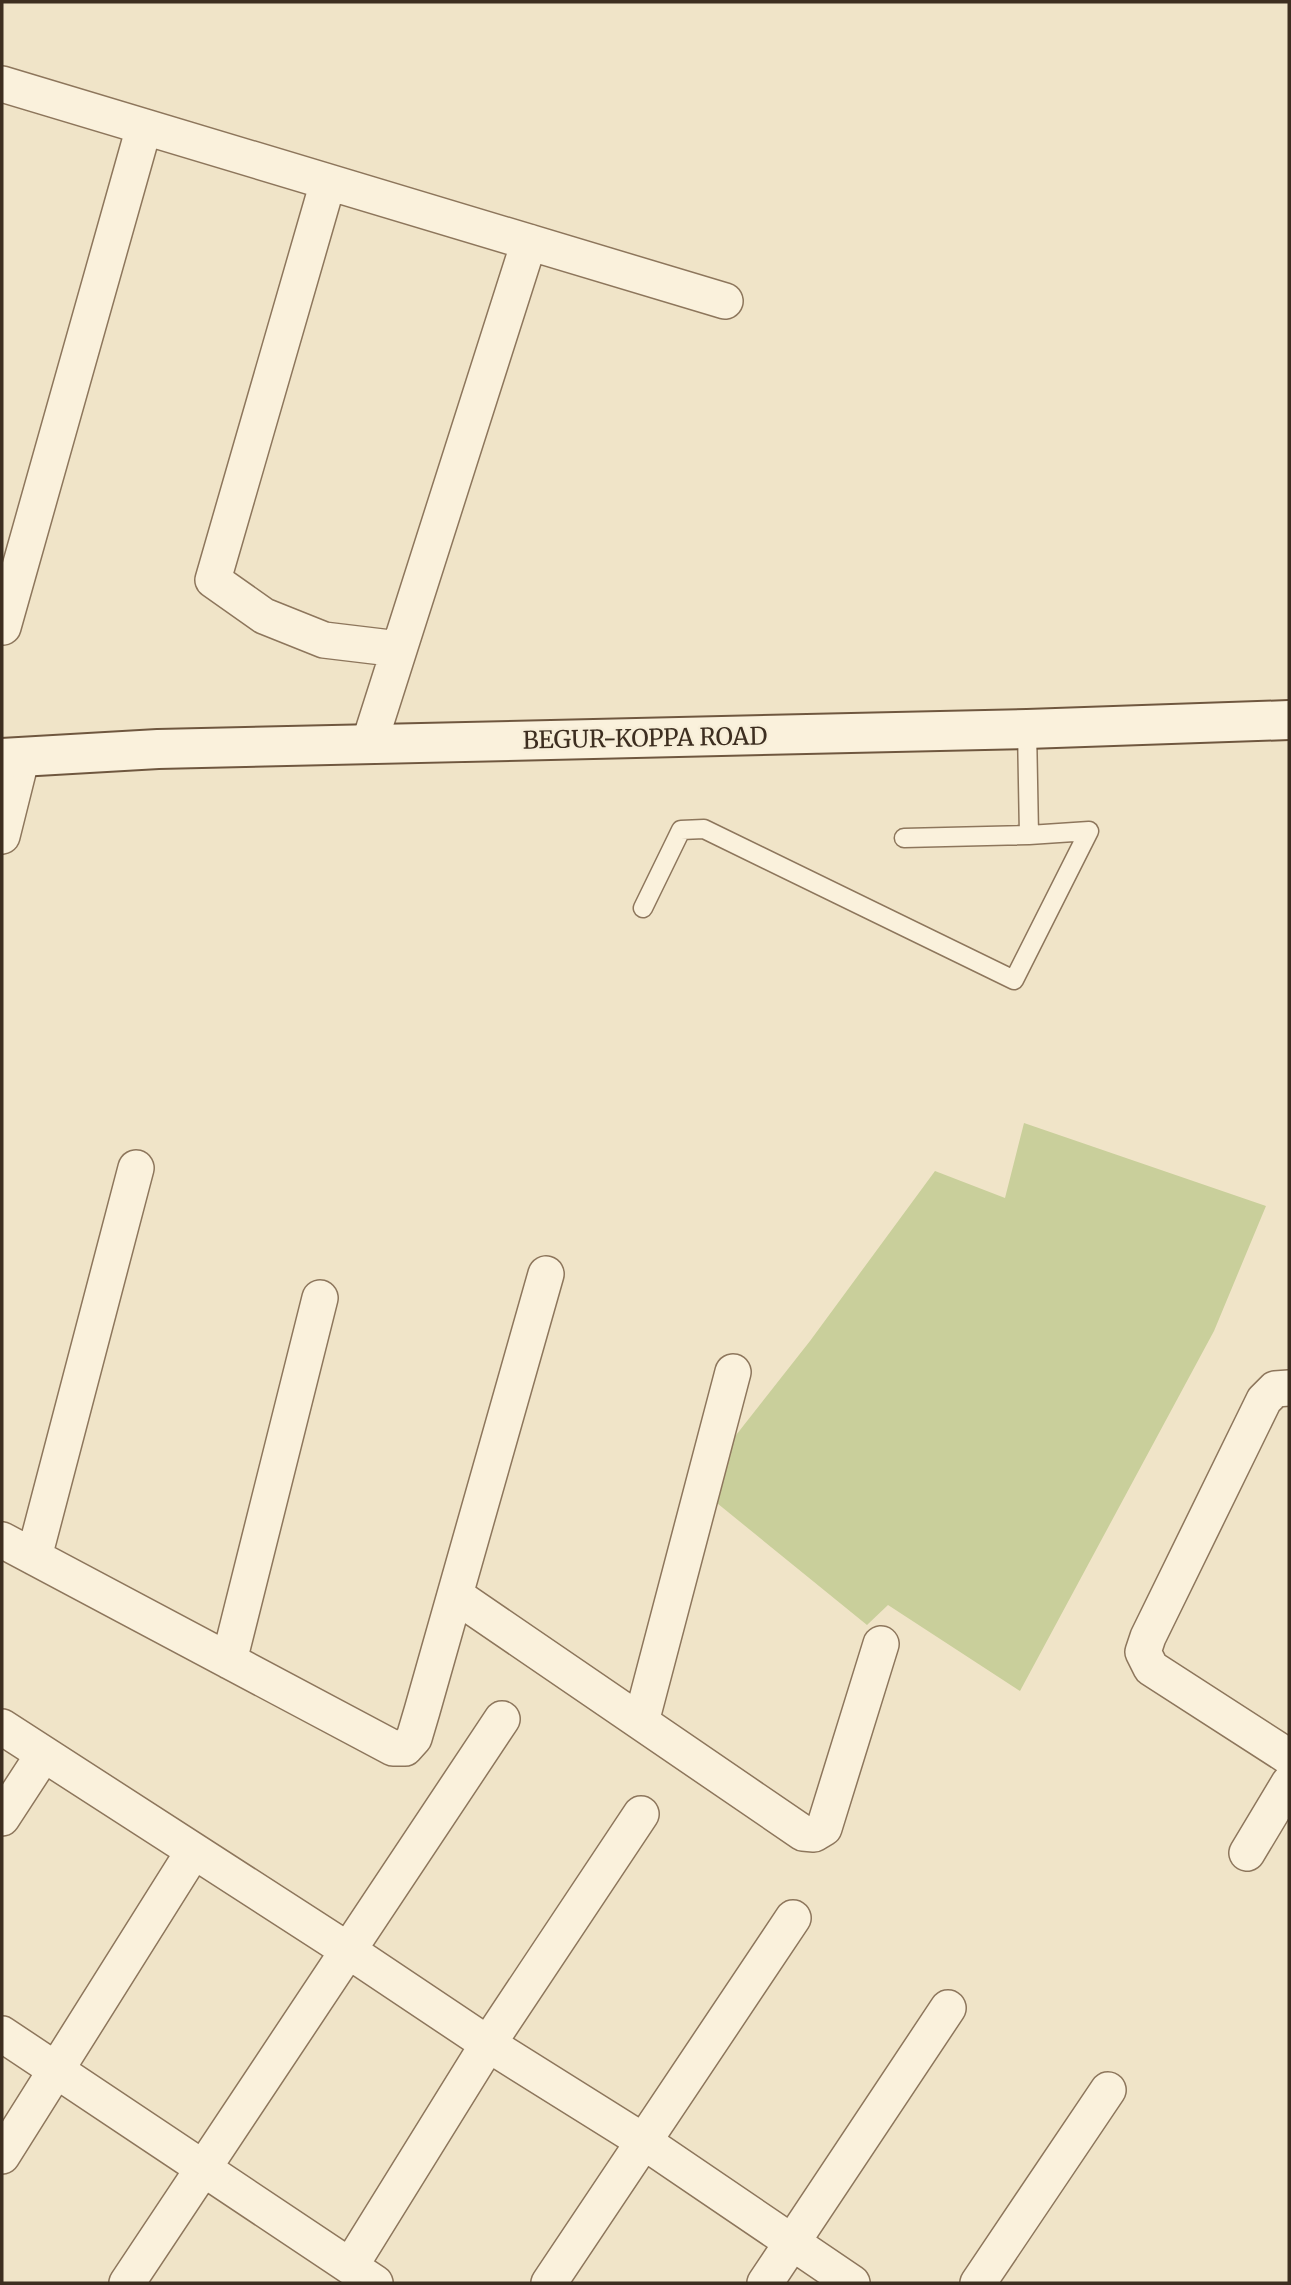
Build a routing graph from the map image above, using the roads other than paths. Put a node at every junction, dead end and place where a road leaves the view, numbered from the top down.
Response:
1 (2, 84) edge
2 (144, 127) junction
3 (328, 182) junction
4 (529, 242) junction
5 (724, 301) dead end
6 (2, 628) edge
7 (399, 649) junction
8 (1289, 720) edge
9 (1027, 729) junction
10 (369, 744) junction
11 (12, 757) edge
12 (2, 835) edge
13 (1029, 835) junction
14 (904, 838) dead end
15 (643, 908) dead end
16 (136, 1168) dead end
17 (546, 1274) dead end
18 (320, 1298) dead end
19 (733, 1372) dead end
20 (1289, 1388) edge
21 (2, 1540) edge
22 (34, 1557) junction
23 (455, 1595) junction
24 (881, 1644) dead end
25 (229, 1661) junction
26 (502, 1719) dead end
27 (641, 1722) junction
28 (2, 1727) edge
29 (43, 1755) junction
30 (1289, 1762) edge
31 (641, 1814) dead end
32 (2, 1818) edge
33 (193, 1852) junction
34 (1247, 1853) dead end
35 (793, 1918) dead end
36 (349, 1951) junction
37 (948, 2008) dead end
38 (2, 2034) edge
39 (488, 2044) junction
40 (55, 2071) junction
41 (1108, 2090) dead end
42 (643, 2141) junction
43 (2, 2157) edge
44 (202, 2168) junction
45 (790, 2243) junction
46 (363, 2274) edge
47 (127, 2283) edge
48 (549, 2283) edge
49 (765, 2283) edge
50 (852, 2283) edge
51 (978, 2283) edge

1 - 2 street
2 - 3 street
2 - 6 street
3 - 4 street
3 - 7 street
4 - 5 street
4 - 7 street
7 - 10 street
8 - 9 main road, BEGUR-KOPPA ROAD
9 - 10 main road, BEGUR-KOPPA ROAD
9 - 13 lane
10 - 11 main road, BEGUR-KOPPA ROAD
11 - 12 street
13 - 14 lane
13 - 15 lane
16 - 22 street
17 - 23 street
18 - 25 street
19 - 27 street
20 - 30 street
21 - 22 street
22 - 25 street
23 - 25 street
23 - 27 street
24 - 27 street
26 - 36 street
28 - 29 street
29 - 32 street
29 - 33 street
30 - 34 street
31 - 39 street
33 - 36 street
33 - 40 street
35 - 42 street
36 - 39 street
36 - 44 street
37 - 45 street
38 - 40 street
39 - 42 street
39 - 46 street
40 - 43 street
40 - 44 street
41 - 51 street
42 - 45 street
42 - 48 street
44 - 46 street
44 - 47 street
45 - 49 street
45 - 50 street

